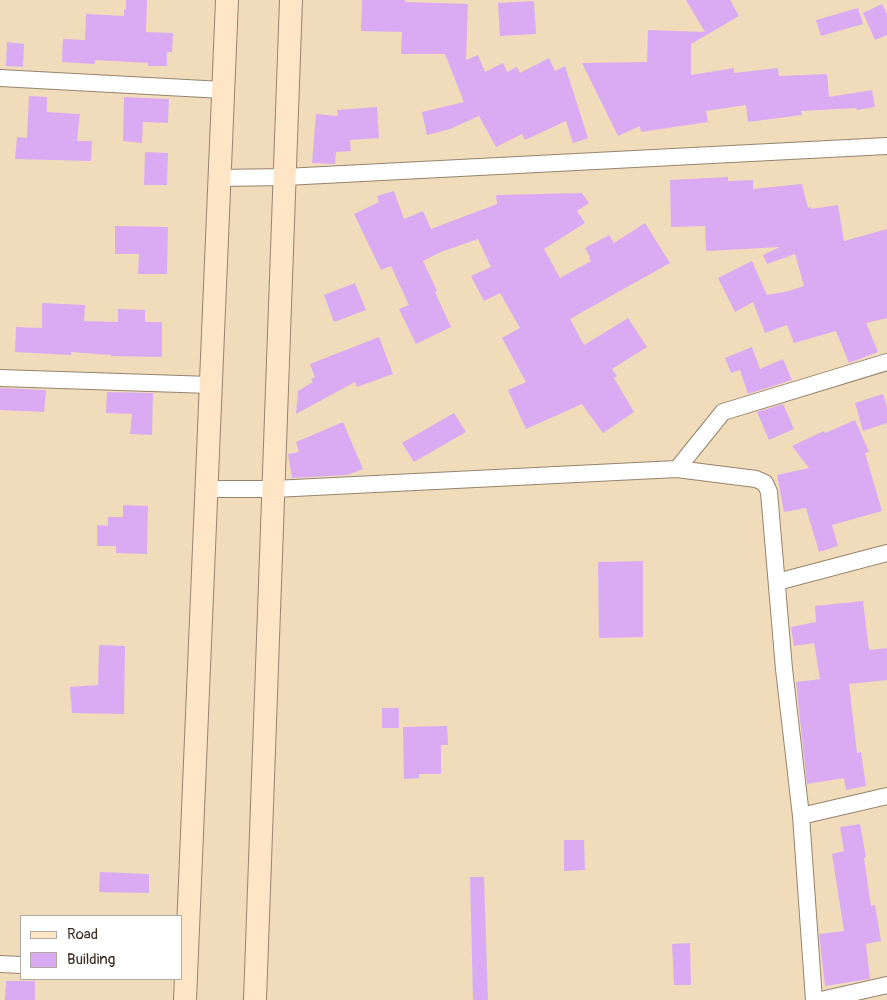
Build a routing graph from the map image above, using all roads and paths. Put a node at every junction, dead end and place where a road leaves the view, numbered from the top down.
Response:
1 (227, 0) edge
2 (291, 0) edge
3 (0, 78) edge
4 (223, 90) junction
5 (887, 146) edge
6 (285, 177) junction
7 (219, 178) junction
8 (887, 362) edge
9 (0, 378) edge
10 (211, 385) junction
11 (677, 469) junction
12 (206, 488) junction
13 (274, 488) junction
14 (887, 553) edge
15 (777, 582) junction
16 (887, 796) edge
17 (801, 816) junction
18 (0, 964) edge
19 (20, 965) edge
20 (184, 970) edge
21 (887, 985) edge
22 (185, 1000) edge
23 (255, 1000) edge
24 (814, 1000) edge
25 (821, 1000) edge

1 - 4 main road
2 - 6 main road
3 - 4 street
4 - 7 main road
5 - 6 street
6 - 7 street
6 - 13 main road
7 - 10 main road
8 - 11 street
9 - 10 street
10 - 12 main road
11 - 13 street
11 - 15 street
12 - 13 street
12 - 20 main road
13 - 23 main road
14 - 15 street
15 - 17 street
16 - 17 street
17 - 24 street
18 - 19 street
20 - 22 main road
21 - 25 street

